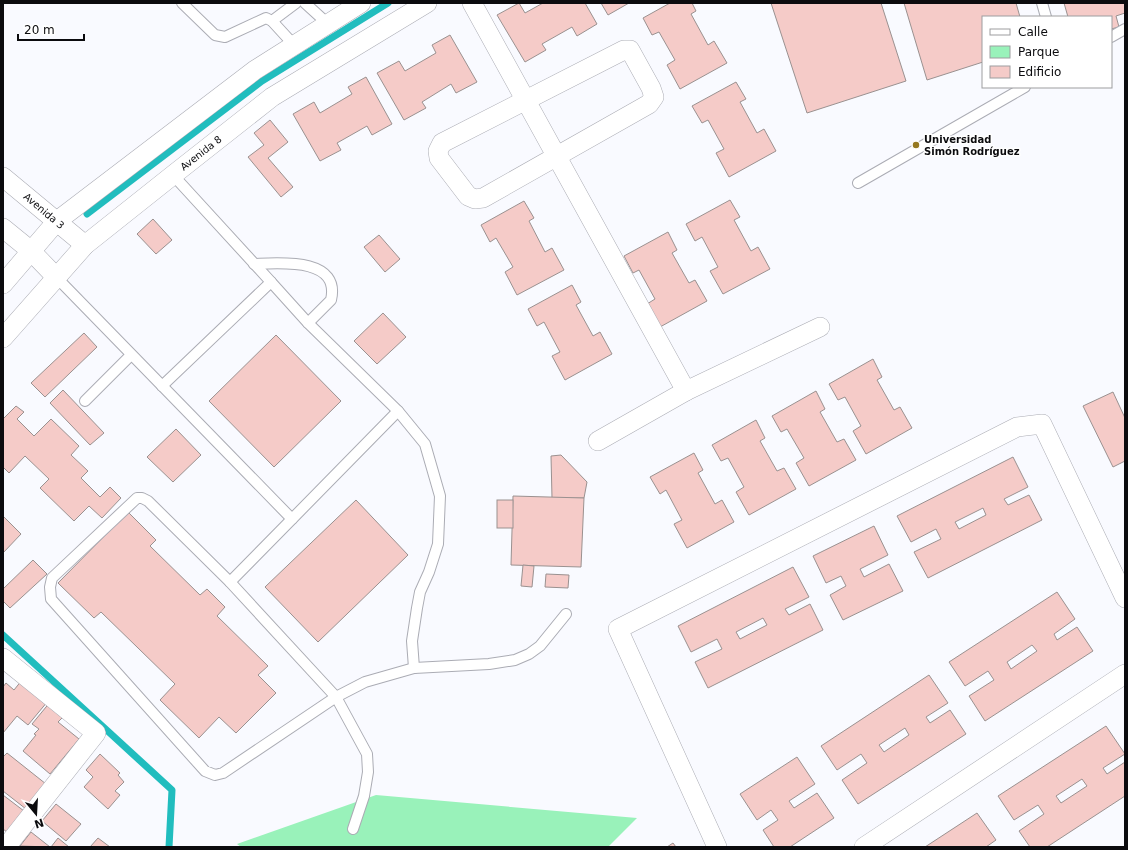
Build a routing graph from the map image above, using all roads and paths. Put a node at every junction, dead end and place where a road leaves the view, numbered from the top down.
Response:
1 (182, 3) edge
2 (296, 3) edge
3 (305, 3) edge
4 (361, 3) edge
5 (427, 3) edge
6 (472, 3) edge
7 (1042, 3) edge
8 (1046, 16) edge
9 (272, 21) junction
10 (328, 24) junction
11 (1125, 29) edge
12 (1112, 36) edge
13 (294, 45) junction
14 (1023, 88) edge
15 (524, 100) junction
16 (557, 157) junction
17 (173, 175) junction
18 (3, 177) edge
19 (858, 183) dead end
20 (57, 221) junction
21 (3, 228) edge
22 (85, 245) junction
23 (30, 250) junction
24 (254, 264) junction
25 (57, 278) junction
26 (270, 282) junction
27 (3, 284) edge
28 (308, 323) junction
29 (820, 327) dead end
30 (3, 338) edge
31 (131, 355) junction
32 (162, 386) junction
33 (686, 391) junction
34 (84, 401) dead end
35 (398, 411) junction
36 (598, 442) dead end
37 (292, 520) junction
38 (230, 582) junction
39 (1125, 598) edge
40 (566, 614) dead end
41 (3, 658) edge
42 (414, 668) junction
43 (1125, 674) edge
44 (336, 697) junction
45 (353, 829) dead end
46 (6, 847) edge
47 (717, 847) edge
48 (864, 847) edge

1 - 9 lane
2 - 9 lane
3 - 10 lane
4 - 10 street
5 - 17 street, Avenida 8
6 - 15 street
7 - 8 lane
9 - 13 lane
10 - 13 street
11 - 12 lane
13 - 20 street
14 - 19 lane
15 - 16 street
15 - 16 street
15 - 16 street
16 - 33 street
17 - 22 street, Avenida 8
17 - 24 lane
18 - 20 street, Avenida 3
20 - 22 street, Avenida 3
20 - 23 street
21 - 23 street
22 - 25 street, Avenida 8
23 - 25 street
23 - 27 street
24 - 26 lane
24 - 28 lane
25 - 30 street, Avenida 8
25 - 31 lane
26 - 28 lane
26 - 32 lane
28 - 35 lane
29 - 33 street
31 - 32 lane
31 - 34 lane
32 - 37 lane
33 - 36 street
35 - 37 lane
35 - 42 lane
37 - 38 lane
38 - 44 lane
38 - 44 lane
39 - 47 street
40 - 42 lane
41 - 46 street
42 - 44 lane
43 - 48 street
44 - 45 lane

